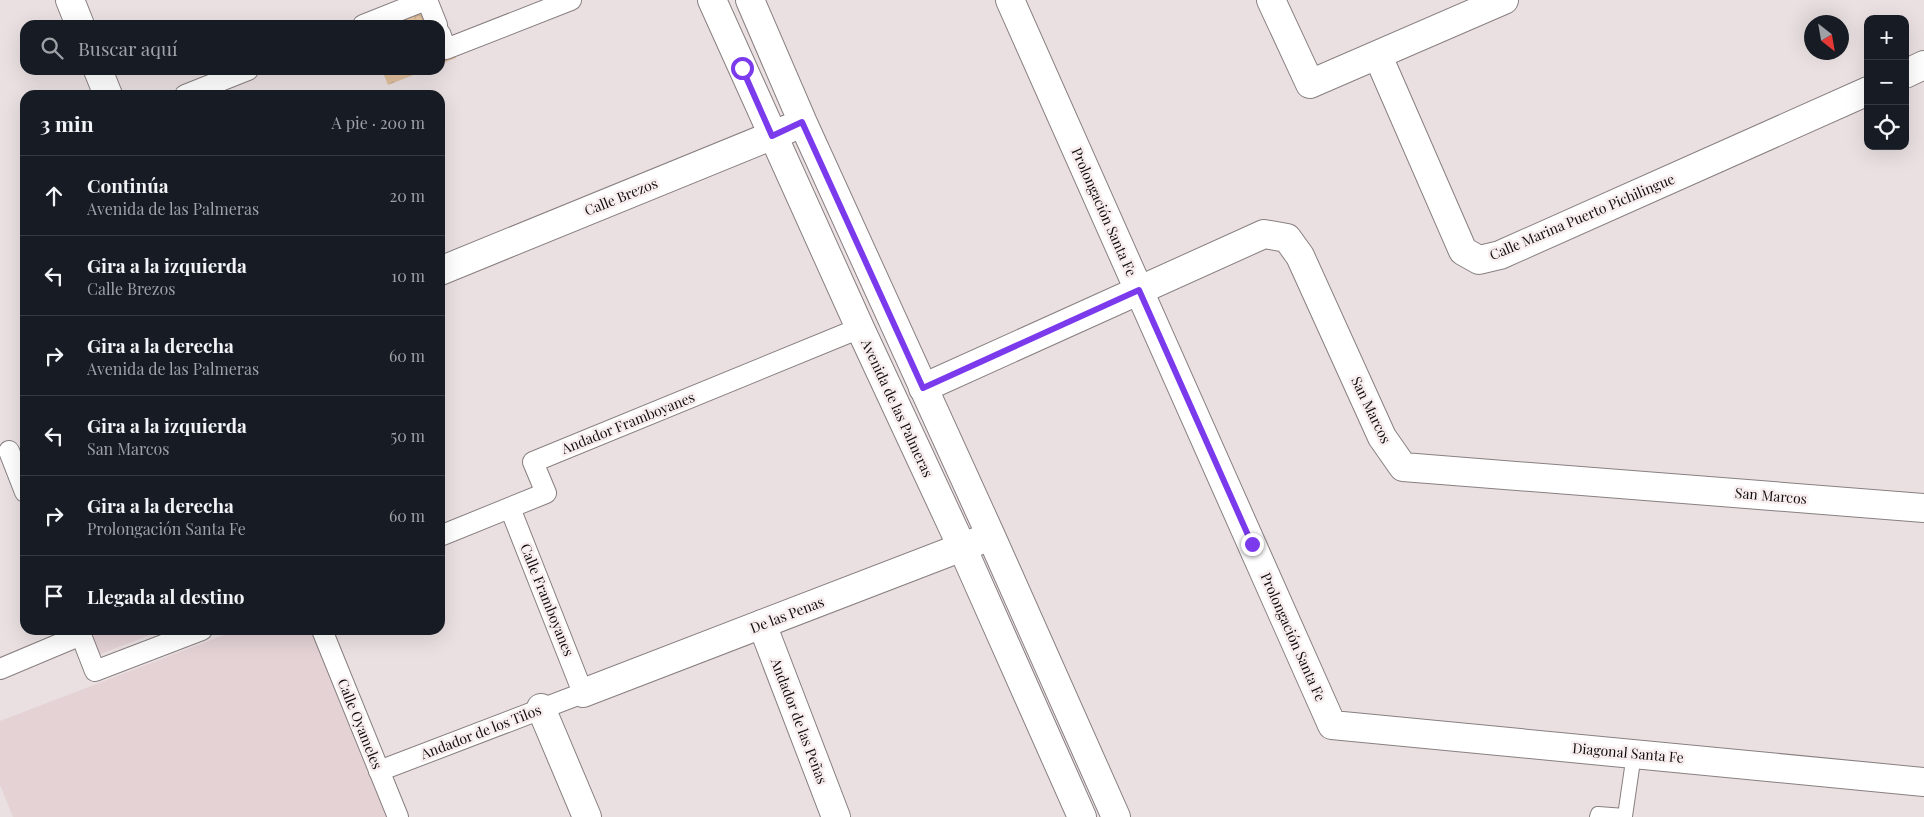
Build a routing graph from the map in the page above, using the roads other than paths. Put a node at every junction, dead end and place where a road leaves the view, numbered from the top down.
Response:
1 (70, 0) edge
2 (427, 0) edge
3 (571, 0) edge
4 (712, 0) edge
5 (750, 0) edge
6 (1010, 0) edge
7 (1271, 0) edge
8 (1504, 0) edge
9 (78, 20) edge
10 (376, 20) edge
11 (435, 20) edge
12 (445, 46) edge
13 (1378, 56) junction
14 (1924, 66) edge
15 (1909, 72) edge
16 (100, 75) edge
17 (235, 75) edge
18 (106, 90) edge
19 (198, 90) edge
20 (1864, 93) edge
21 (802, 122) junction
22 (772, 136) junction
23 (445, 269) edge
24 (1139, 290) junction
25 (860, 328) junction
26 (923, 388) junction
27 (11, 451) edge
28 (20, 477) edge
29 (510, 508) junction
30 (1924, 508) edge
31 (445, 534) edge
32 (991, 536) junction
33 (962, 547) junction
34 (762, 624) junction
35 (76, 635) edge
36 (81, 635) edge
37 (189, 635) edge
38 (324, 635) edge
39 (0, 669) edge
40 (583, 693) junction
41 (541, 708) junction
42 (1332, 725) joint
43 (1634, 754) junction
44 (379, 771) junction
45 (1924, 782) edge
46 (398, 817) edge
47 (587, 817) edge
48 (836, 817) edge
49 (1082, 817) edge
50 (1116, 817) edge
51 (1597, 817) edge
52 (1629, 817) edge

1 - 9 street
2 - 10 street
2 - 11 street
3 - 12 street
4 - 22 street, Avenida de las Palmeras
5 - 21 street
6 - 24 street, Prolongación Santa Fe
7 - 13 street
8 - 13 street
13 - 20 street, Calle Marina Puerto Pichilingue
14 - 15 street
16 - 18 street
17 - 19 street
21 - 22 street, Calle Brezos
21 - 26 street
22 - 23 street, Calle Brezos
22 - 25 street, Avenida de las Palmeras
24 - 26 street, San Marcos
24 - 30 street, San Marcos
24 - 42 street, Prolongación Santa Fe
25 - 29 street, Andador Framboyanes
25 - 33 street, Avenida de las Palmeras
26 - 32 street
27 - 28 street
29 - 31 street, Andador Framboyanes
29 - 40 street, Calle Framboyanes
32 - 33 street, De las Penas
32 - 50 street
33 - 34 street, De las Penas
33 - 49 street, Avenida de las Palmeras
34 - 40 street, De las Penas
34 - 48 street, Andador de las Peñas
35 - 39 street
36 - 37 street
38 - 44 street, Calle Oyameles
40 - 41 street, Andador de los Tilos
41 - 44 street, Andador de los Tilos
41 - 47 street
42 - 43 street, Diagonal Santa Fe
43 - 45 street, Diagonal Santa Fe
43 - 52 lane
44 - 46 street, Calle Oyameles
51 - 52 lane

